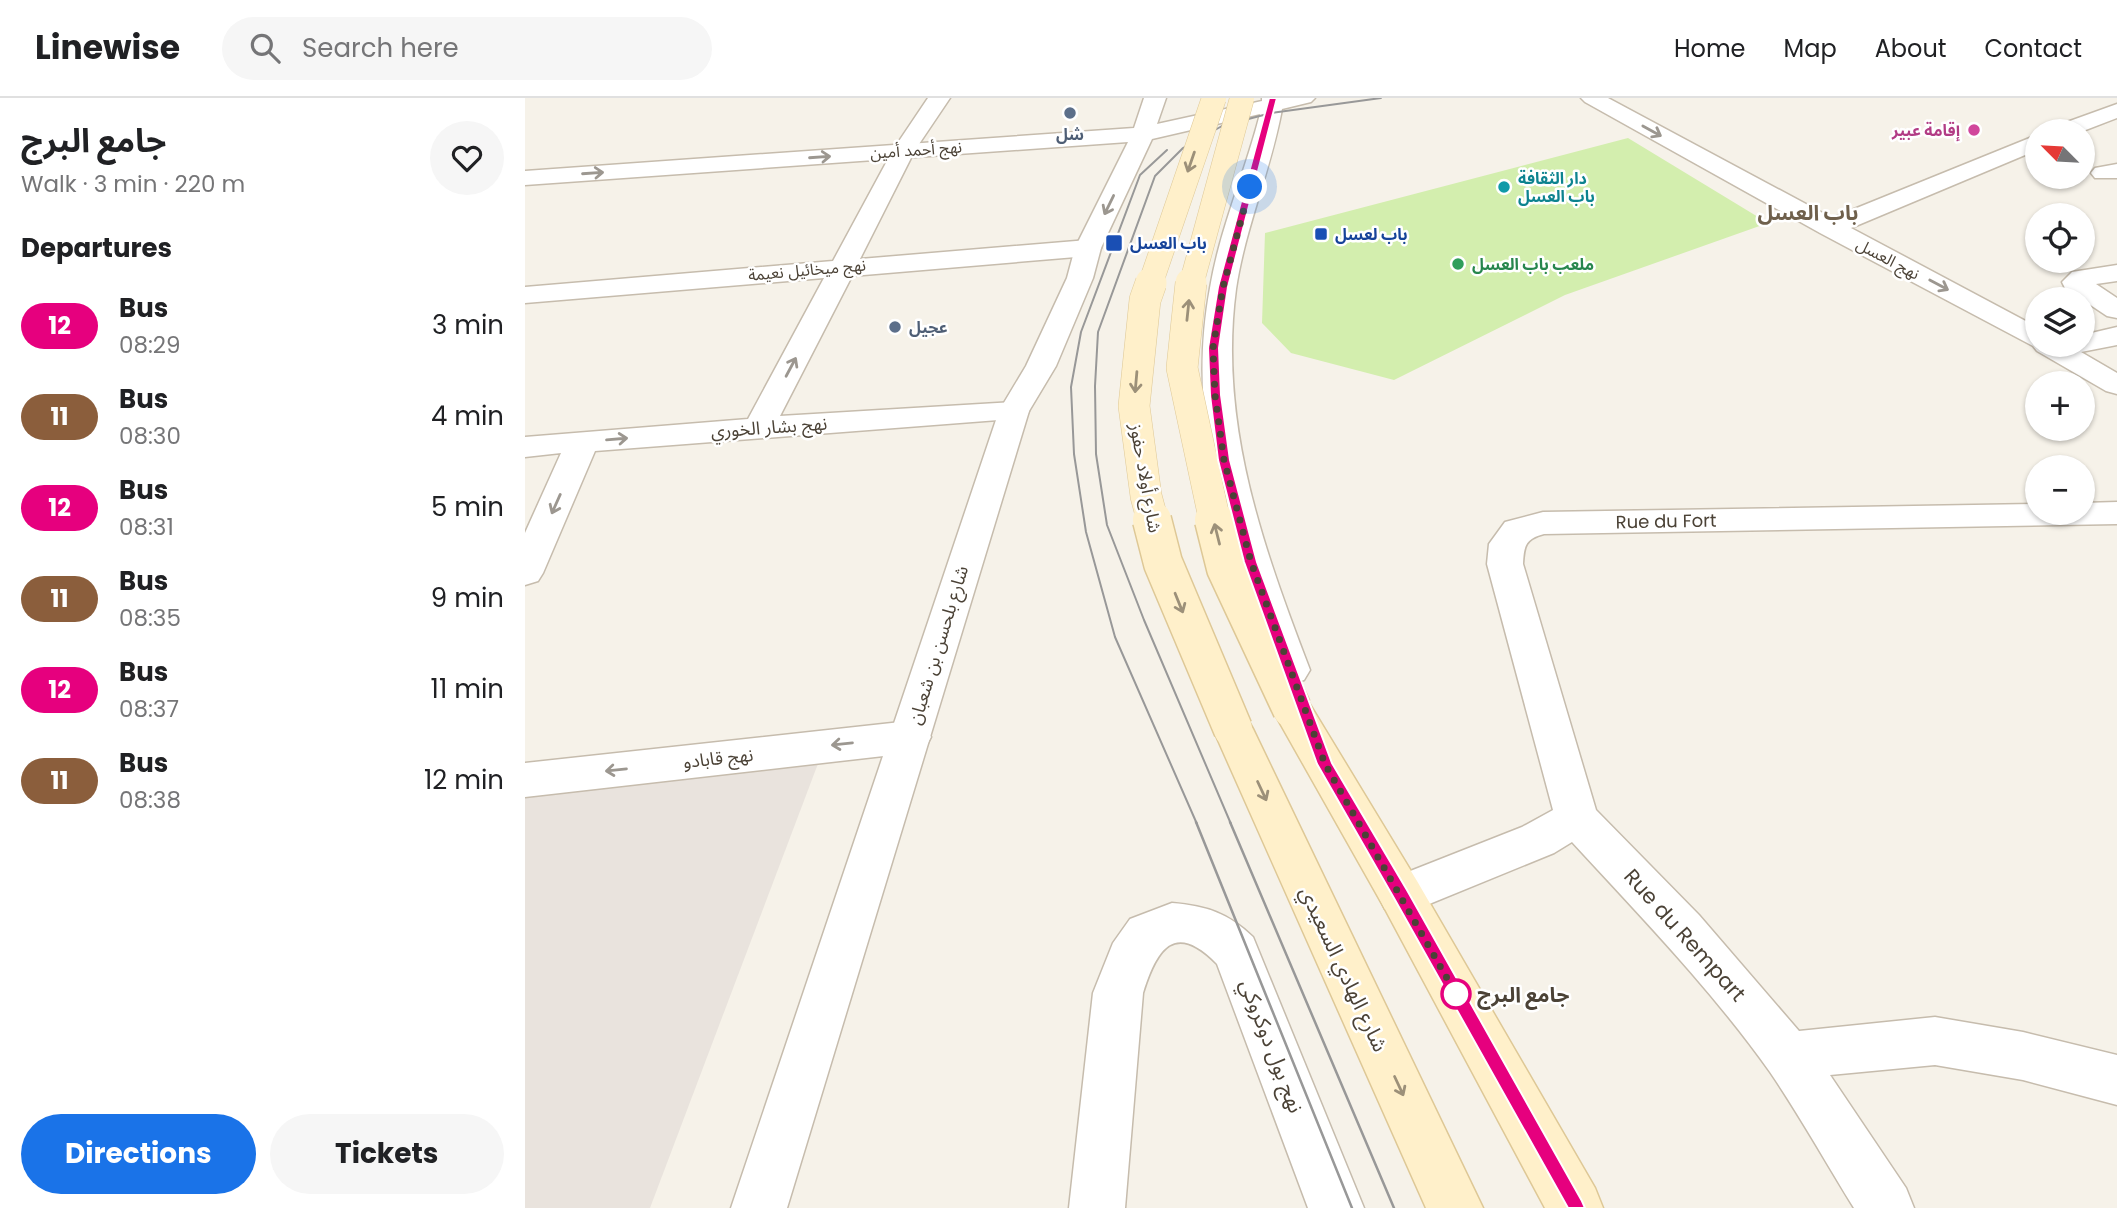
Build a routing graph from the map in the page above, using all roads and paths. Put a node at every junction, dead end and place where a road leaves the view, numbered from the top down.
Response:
1 (939, 98) edge
2 (1155, 98) edge
3 (1214, 98) edge
4 (1304, 98) edge
5 (1592, 98) edge
6 (1263, 100) edge
7 (2117, 110) edge
8 (2094, 119) edge
9 (1143, 134) junction
10 (2025, 147) edge
11 (904, 150) junction
12 (525, 178) edge
13 (1829, 228) junction
14 (1088, 248) junction
15 (844, 266) junction
16 (2117, 273) edge
17 (525, 295) edge
18 (2117, 310) edge
19 (2025, 326) edge
20 (2117, 336) edge
21 (2095, 339) edge
22 (2078, 357) edge
23 (2117, 385) edge
24 (1014, 411) junction
25 (759, 427) junction
26 (583, 441) junction
27 (525, 447) edge
28 (2117, 513) edge
29 (525, 573) edge
30 (1233, 729) joint
31 (910, 737) junction
32 (1325, 764) junction
33 (525, 780) edge
34 (1577, 818) junction
35 (1401, 895) junction
36 (1788, 1056) junction
37 (2117, 1080) edge
38 (759, 1208) edge
39 (1097, 1208) edge
40 (1336, 1208) edge
41 (1455, 1208) edge
42 (1575, 1208) edge
43 (1886, 1208) edge

1 - 11 street
2 - 9 street, شارع بلحسن بن شعبان
3 -> 30 main road, شارع أولاد حفوز, bridge
4 - 6 street, نهج أحمد أمين
5 -> 13 street, نهج العسل
6 - 9 street, نهج أحمد أمين
6 - 32 street
32 -> 6 main road, bridge
7 - 8 street
9 - 11 street, نهج أحمد أمين
9 -> 14 street, شارع بلحسن بن شعبان
10 - 13 street
12 -> 11 street, نهج أحمد أمين
11 - 15 street
13 -> 19 street, نهج العسل
14 - 15 street, نهج ميخائيل نعيمة
14 - 24 street, شارع بلحسن بن شعبان
15 - 17 street, نهج ميخائيل نعيمة
25 -> 15 street
16 - 18 street
20 - 21 street
22 - 23 street, نهج العسل
24 - 25 street, نهج بشار الخوري
24 - 31 street, شارع بلحسن بن شعبان
26 -> 25 street, نهج بشار الخوري
26 - 27 street, نهج بشار الخوري
26 -> 29 street
28 - 34 street, Rue du Fort
30 -> 41 main road, شارع الهادي السعيدي
31 -> 33 street, نهج قابادو
31 - 38 street, شارع بلحسن بن شعبان
32 - 35 main road
34 - 35 street
34 - 36 street, Rue du Rempart
35 - 42 main road
36 - 37 street
36 - 43 street, Rue du Rempart
39 - 40 street, نهج بول دوكروكي

